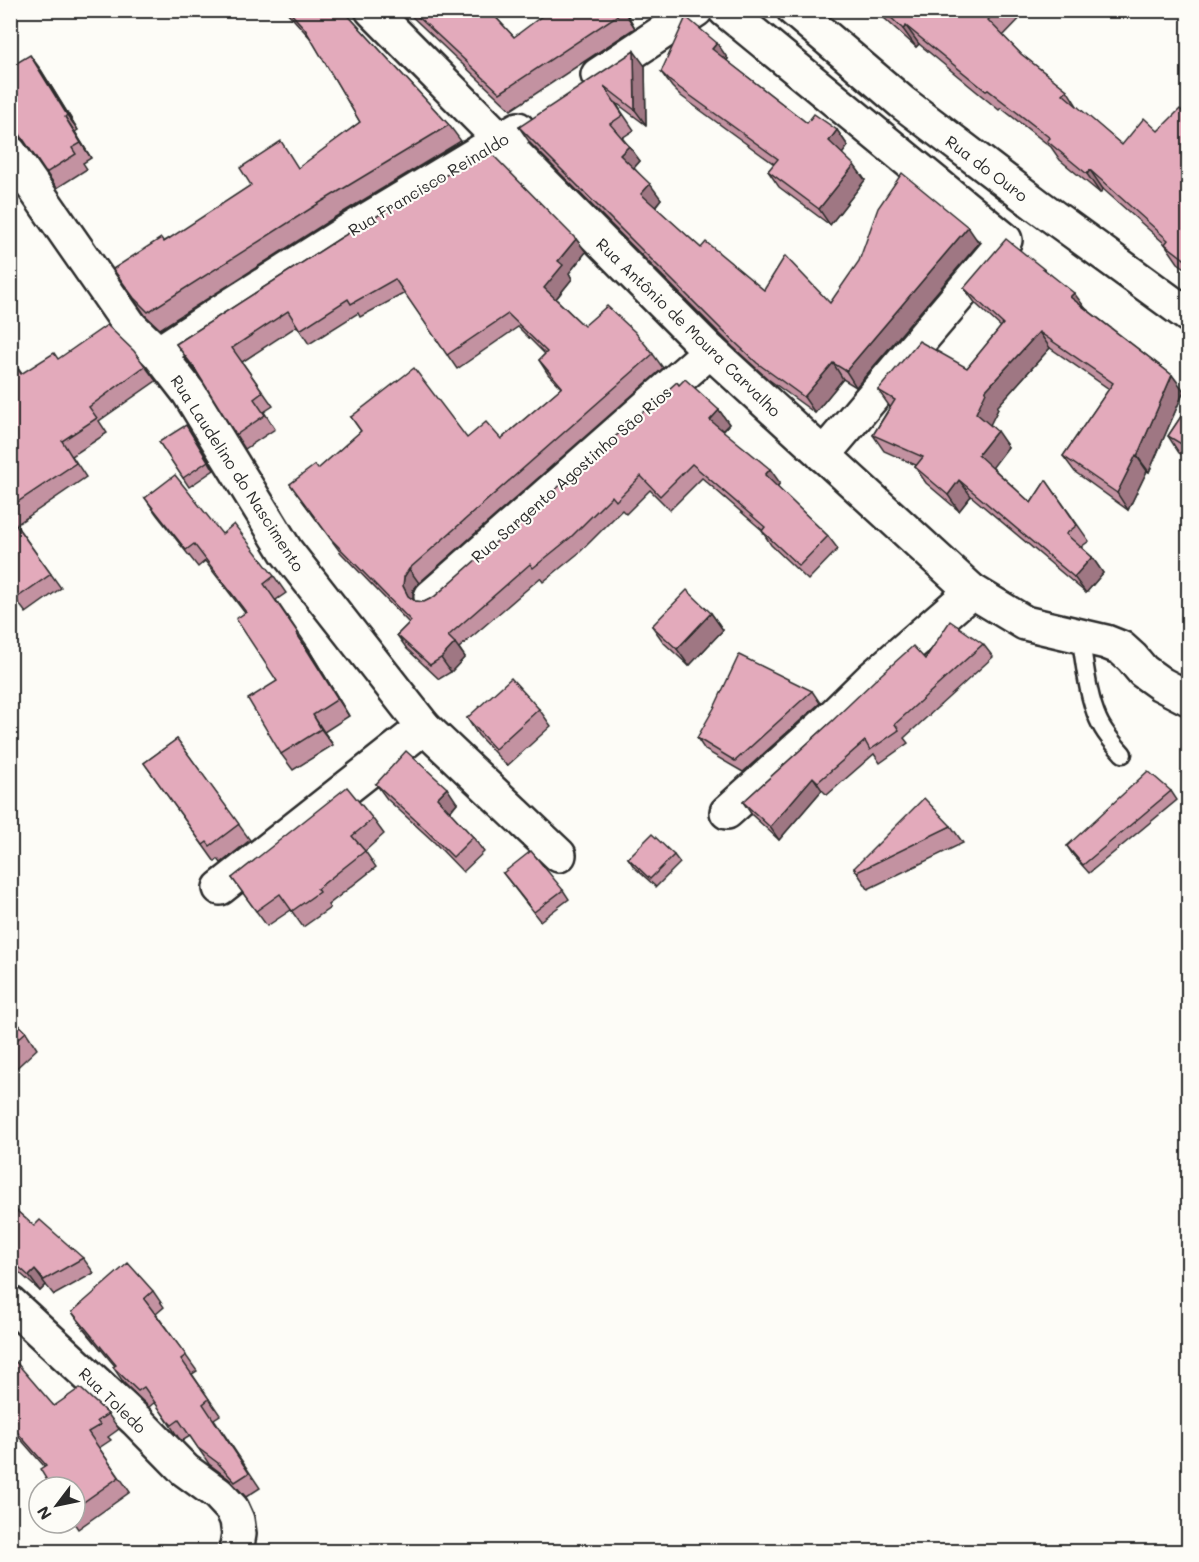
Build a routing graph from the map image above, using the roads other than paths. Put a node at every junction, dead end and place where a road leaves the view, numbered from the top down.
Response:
1 (372, 10) edge
2 (696, 10) edge
3 (725, 10) edge
4 (794, 10) edge
5 (578, 88) edge
6 (539, 114) edge
7 (500, 140) junction
8 (10, 153) edge
9 (1037, 205) junction
10 (1005, 240) junction
11 (1188, 315) edge
12 (710, 351) junction
13 (158, 353) junction
14 (823, 455) junction
15 (972, 591) junction
16 (431, 597) edge
17 (1080, 635) junction
18 (1188, 698) edge
19 (424, 727) junction
20 (1123, 754) dead end
21 (727, 812) dead end
22 (560, 855) dead end
23 (220, 888) dead end
24 (10, 1303) edge
25 (236, 1551) edge

1 - 7 street, Rua Antônio de Moura Carvalho
2 - 5 street
3 - 10 street
4 - 9 street, Rua do Ouro
6 - 7 street, Rua Francisco Reinaldo
7 - 12 street, Rua Antônio de Moura Carvalho
7 - 13 street, Rua Francisco Reinaldo
8 - 13 street, Rua Laudelino do Nascimento
9 - 10 street
9 - 11 street, Rua do Ouro
10 - 14 street
12 - 14 street, Rua Antônio de Moura Carvalho
12 - 16 street, Rua Sargento Agostinho São Rios
13 - 19 street, Rua Laudelino do Nascimento
14 - 15 street, Rua Antônio de Moura Carvalho
15 - 17 street, Rua Antônio de Moura Carvalho
15 - 21 street
17 - 18 street, Rua Antônio de Moura Carvalho
17 - 20 lane
19 - 22 street, Rua Laudelino do Nascimento
19 - 23 street
24 - 25 street, Rua Toledo

